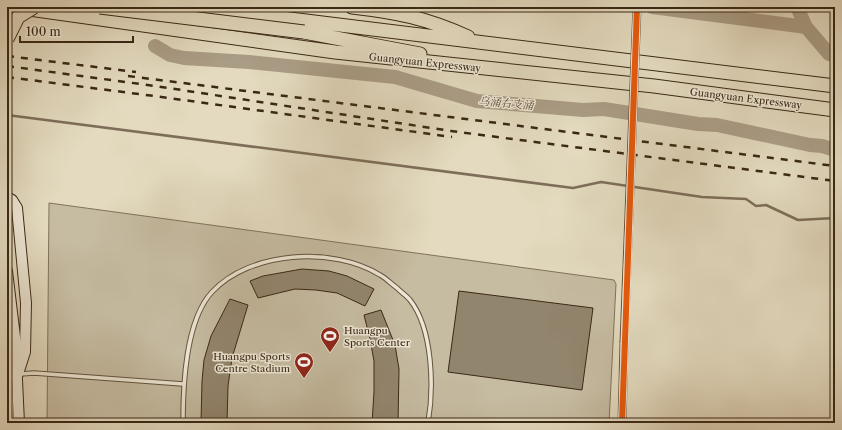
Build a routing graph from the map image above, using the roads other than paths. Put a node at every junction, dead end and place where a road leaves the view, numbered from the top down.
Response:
1 (15, 7) edge
2 (34, 7) edge
3 (100, 7) edge
4 (165, 7) edge
5 (193, 7) edge
6 (242, 7) edge
7 (352, 7) edge
8 (637, 7) edge
9 (271, 17) junction
10 (118, 22) junction
11 (7, 38) edge
12 (478, 42) junction
13 (494, 69) junction
14 (835, 86) edge
15 (835, 110) edge
16 (7, 197) edge
17 (7, 270) edge
18 (18, 374) junction
19 (7, 383) edge
20 (183, 384) junction
21 (8, 423) edge
22 (19, 423) edge
23 (183, 423) edge
24 (428, 423) edge
25 (622, 423) edge

1 - 10 highway, Guangyuan Expressway
2 - 11 highway, bridge
3 - 13 highway, bridge
4 - 10 highway, bridge
5 - 9 highway
6 - 9 highway
7 - 12 highway
8 - 25 street, bridge
9 - 12 highway
10 - 13 highway, Guangyuan Expressway
12 - 14 highway
13 - 15 highway, Guangyuan Expressway
16 - 18 main road
17 - 18 main road
18 - 20 lane
18 - 22 main road
19 - 21 main road
20 - 23 lane
20 - 24 lane

